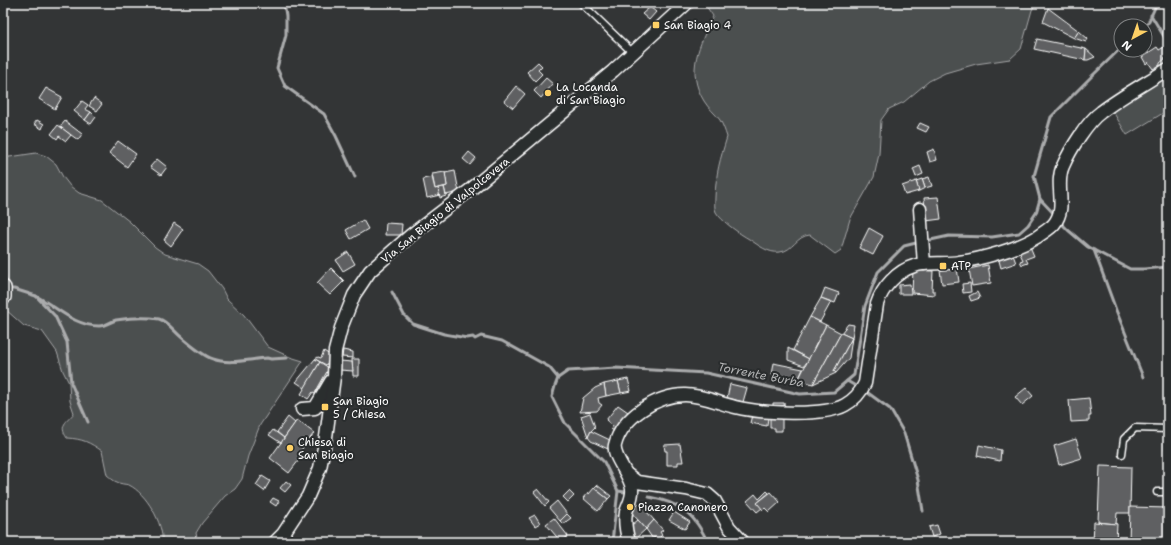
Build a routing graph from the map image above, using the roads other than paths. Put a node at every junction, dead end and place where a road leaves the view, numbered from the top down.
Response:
1 (581, 3) edge
2 (687, 3) edge
3 (632, 53) junction
4 (1168, 69) edge
5 (920, 209) dead end
6 (924, 258) junction
7 (3, 288) edge
8 (3, 297) edge
9 (334, 377) junction
10 (302, 409) dead end
11 (1168, 429) edge
12 (1122, 454) dead end
13 (627, 473) junction
14 (1157, 492) dead end
15 (1168, 492) edge
16 (275, 542) edge
17 (629, 542) edge
18 (743, 542) edge

1 - 3 lane
2 - 3 street, Via San Biagio di Valpolcevera
3 - 9 street, Via San Biagio di Valpolcevera
4 - 6 street
5 - 6 street
6 - 13 street
7 - 8 street
9 - 10 street
9 - 16 street, Via San Biagio di Valpolcevera
11 - 12 lane
13 - 17 street
13 - 18 street
14 - 15 lane

